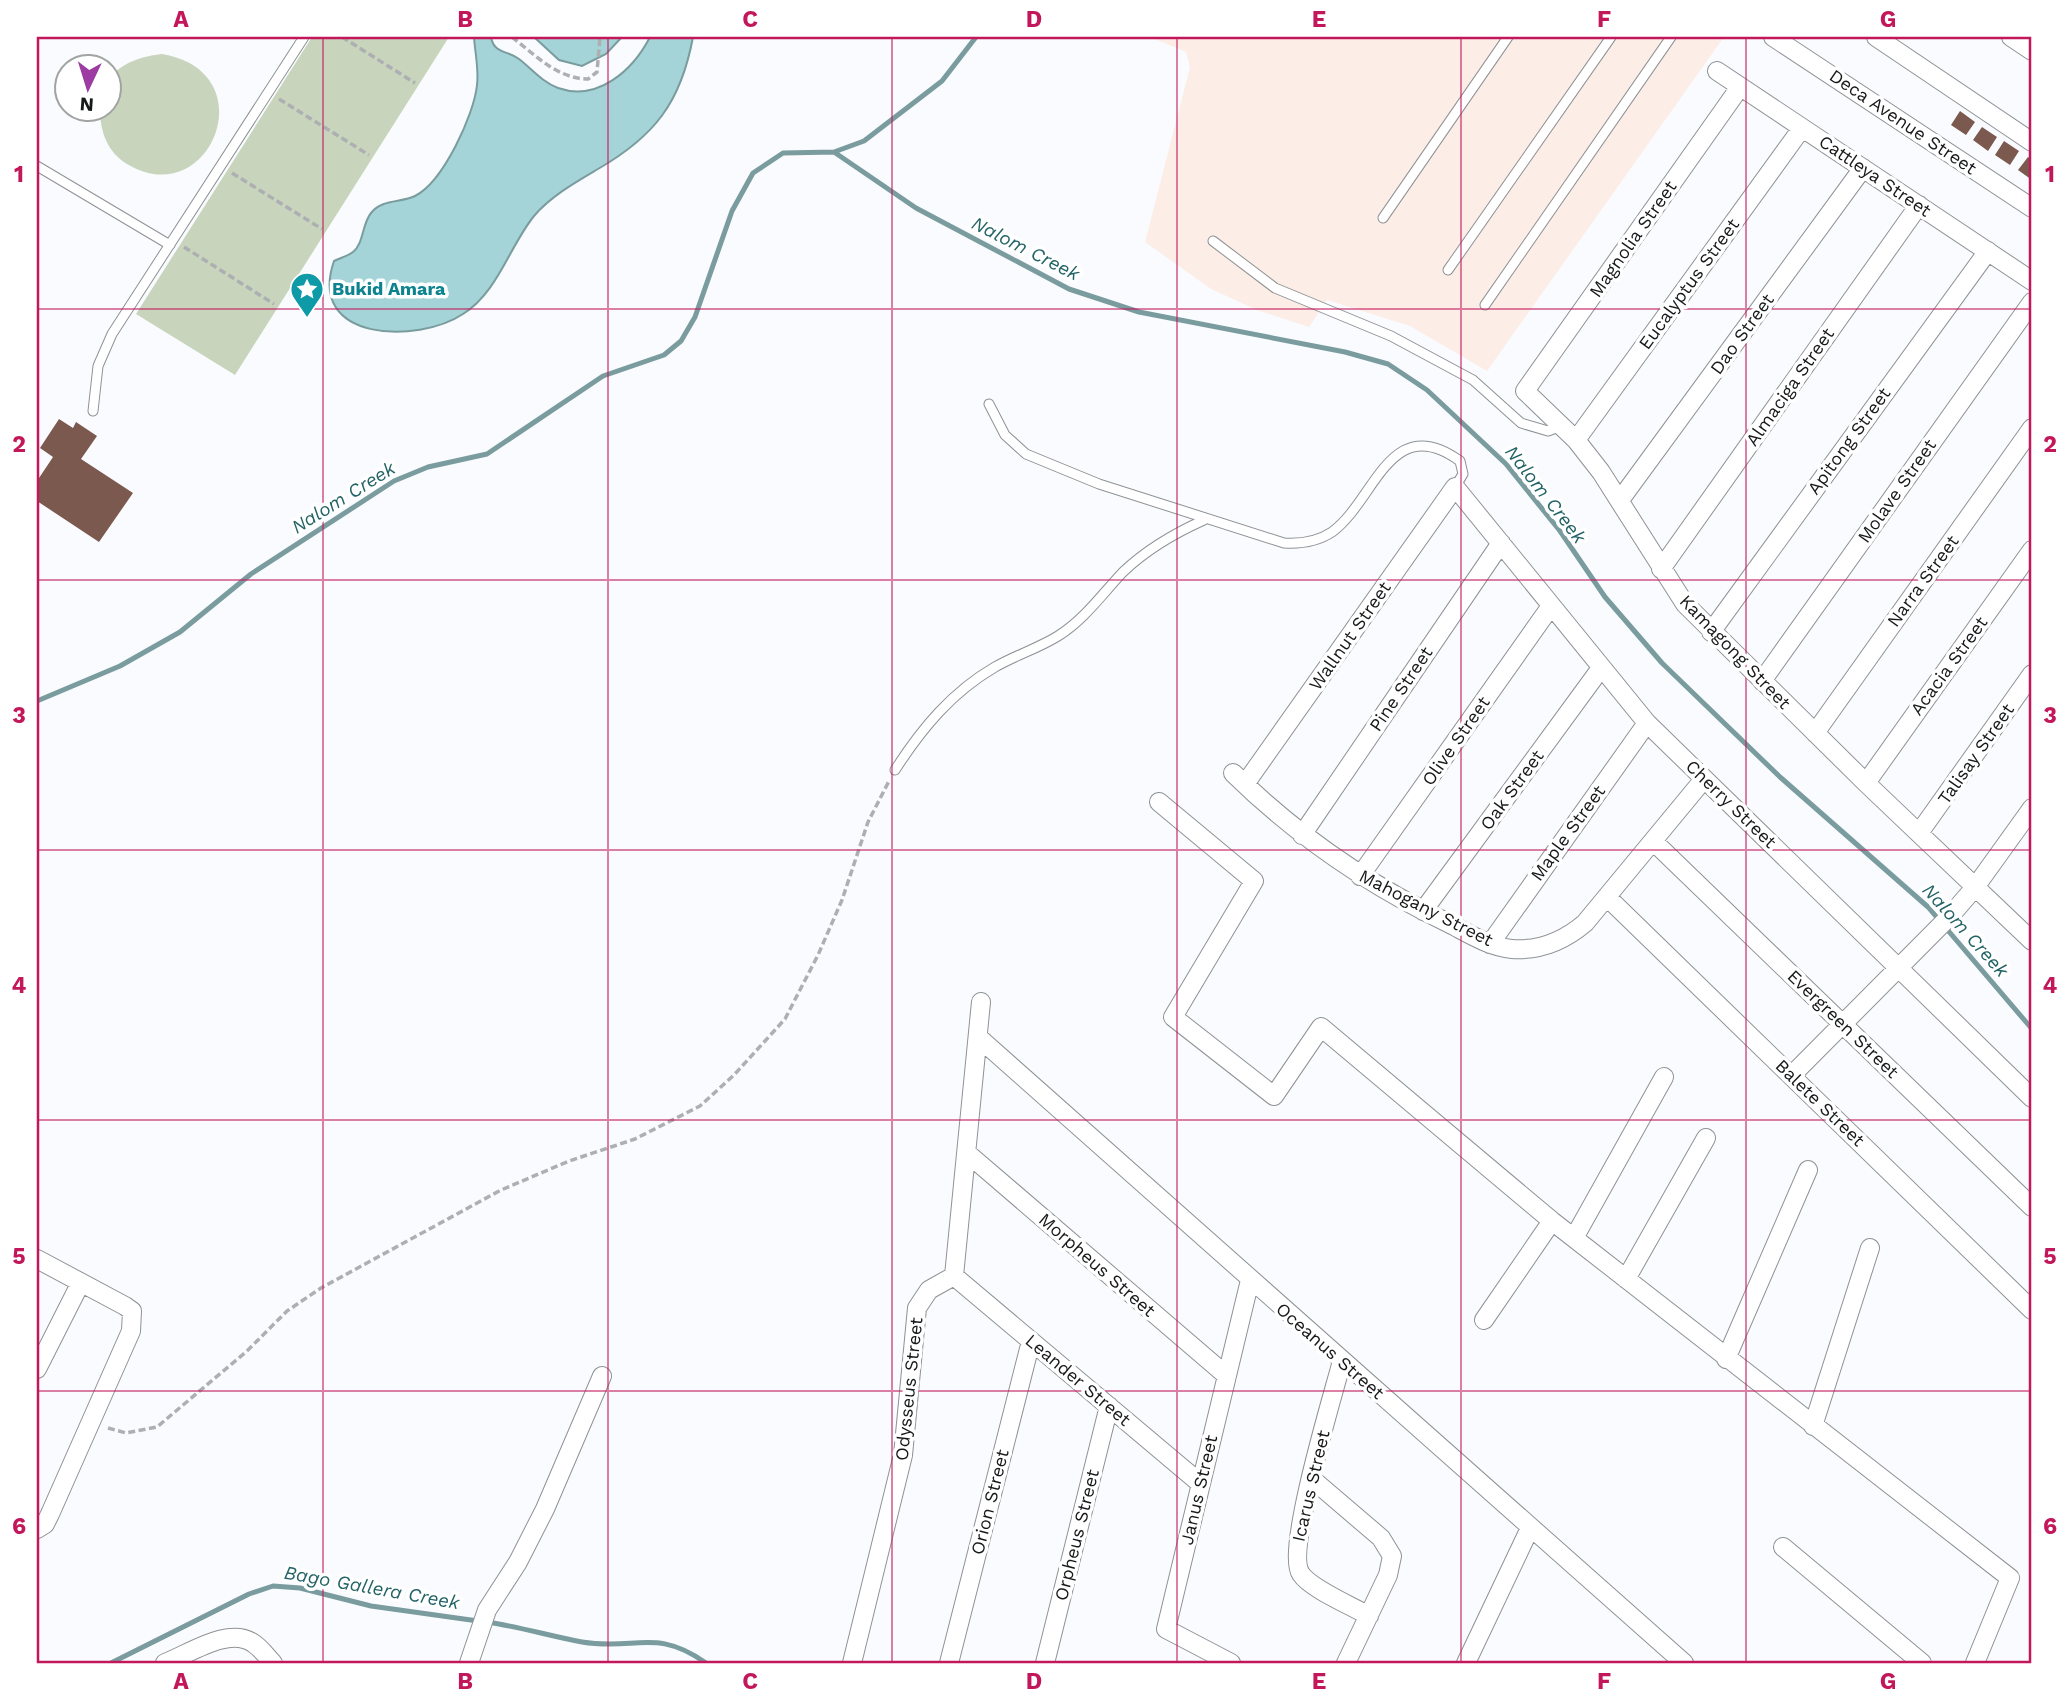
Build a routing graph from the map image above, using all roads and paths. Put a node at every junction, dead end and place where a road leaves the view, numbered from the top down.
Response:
1 (304, 37) edge
2 (342, 37) edge
3 (513, 37) edge
4 (600, 37) edge
5 (1508, 37) edge
6 (1611, 37) edge
7 (1671, 37) edge
8 (1773, 37) edge
9 (1876, 37) edge
10 (2011, 37) edge
11 (2032, 51) edge
12 (1717, 71) dead end
13 (415, 83) dead end
14 (1740, 87) junction
15 (268, 92) junction
16 (1802, 128) junction
17 (2032, 142) edge
18 (369, 155) dead end
19 (37, 166) edge
20 (221, 166) junction
21 (1863, 169) junction
22 (1919, 205) junction
23 (2032, 208) edge
24 (1383, 218) dead end
25 (322, 229) dead end
26 (1213, 241) dead end
27 (172, 243) junction
28 (1988, 251) junction
29 (1448, 270) dead end
30 (2032, 281) edge
31 (2032, 302) edge
32 (274, 304) dead end
33 (1485, 305) dead end
34 (1525, 391) joint
35 (989, 404) dead end
36 (93, 411) dead end
37 (1560, 426) junction
38 (2032, 428) edge
39 (1576, 440) junction
40 (1455, 487) junction
41 (1620, 500) junction
42 (1204, 520) junction
43 (1501, 543) junction
44 (2032, 550) edge
45 (1661, 569) junction
46 (1551, 606) junction
47 (1711, 632) junction
48 (1601, 668) junction
49 (2032, 674) edge
50 (1762, 681) junction
51 (1647, 723) junction
52 (1815, 733) junction
53 (895, 770) joint
54 (1239, 779) joint
55 (1704, 779) junction
56 (1866, 783) junction
57 (1159, 802) dead end
58 (2032, 808) edge
59 (1919, 833) junction
60 (1302, 835) junction
61 (1653, 841) junction
62 (1360, 876) junction
63 (1976, 886) junction
64 (1607, 897) junction
65 (1423, 911) junction
66 (2032, 941) edge
67 (1489, 944) junction
68 (1899, 968) junction
69 (981, 1003) dead end
70 (1843, 1024) junction
71 (978, 1037) junction
72 (1791, 1076) junction
73 (1664, 1077) dead end
74 (2032, 1098) edge
75 (1706, 1138) dead end
76 (967, 1153) junction
77 (1808, 1170) dead end
78 (2032, 1207) edge
79 (1552, 1221) junction
80 (1574, 1238) junction
81 (1870, 1248) dead end
82 (37, 1259) edge
83 (954, 1276) junction
84 (1626, 1279) junction
85 (1250, 1280) junction
86 (80, 1284) junction
87 (2032, 1310) edge
88 (1484, 1320) dead end
89 (42, 1341) edge
90 (1031, 1341) junction
91 (1726, 1359) junction
92 (1342, 1361) junction
93 (37, 1369) edge
94 (602, 1376) dead end
95 (1227, 1376) junction
96 (1109, 1406) junction
97 (89, 1421) junction
98 (1814, 1426) junction
99 (1312, 1479) junction
100 (1201, 1484) junction
101 (1530, 1528) junction
102 (37, 1530) edge
103 (1783, 1547) dead end
104 (1369, 1616) junction
105 (165, 1663) edge
106 (273, 1663) edge
107 (469, 1663) edge
108 (852, 1663) edge
109 (949, 1663) edge
110 (1045, 1663) edge
111 (1231, 1663) edge
112 (1346, 1663) edge
113 (1466, 1663) edge
114 (1684, 1663) edge
115 (1922, 1663) edge
116 (1975, 1663) edge

1 - 15 lane
2 - 13 path
3 - 4 path
5 - 24 lane
6 - 29 lane
7 - 33 lane
8 - 23 street, Deca Avenue Street
9 - 17 street
10 - 11 street
12 - 14 street, Cattleya Street
14 - 16 street, Cattleya Street
14 - 34 street, Magnolia Street
15 - 18 path
15 - 20 lane
16 - 21 street, Cattleya Street
16 - 39 street, Eucalyptus Street
19 - 27 lane
20 - 25 path
20 - 27 lane
21 - 22 street, Cattleya Street
21 - 41 street, Dao Street
22 - 28 street, Cattleya Street
22 - 45 street, Almaciga Street
26 - 37 lane
27 - 32 path
27 - 36 lane
28 - 30 street, Cattleya Street
28 - 47 street, Apitong Street
31 - 50 street, Molave Street
34 - 37 street, Kamagong Street
35 - 42 lane
37 - 39 street, Kamagong Street
38 - 52 street, Narra Street
39 - 41 street, Kamagong Street
40 - 42 lane
40 - 43 street, Cherry Street
40 - 54 street, Wallnut Street
41 - 45 street, Kamagong Street
42 - 53 lane
43 - 46 street, Cherry Street
43 - 60 street, Pine Street
44 - 56 street, Acacia Street
45 - 47 street, Kamagong Street
46 - 48 street, Cherry Street
46 - 62 street, Olive Street
47 - 50 street, Kamagong Street
48 - 51 street, Cherry Street
48 - 65 street, Oak Street
49 - 59 street, Talisay Street
50 - 52 street, Kamagong Street
51 - 55 street, Cherry Street
51 - 67 street, Maple Street
52 - 56 street, Kamagong Street
53 - 97 path
54 - 60 street, Mahogany Street
55 - 61 street, Mahogany Street
55 - 68 street, Cherry Street
56 - 59 street, Kamagong Street
57 - 79 street
58 - 63 street
59 - 63 street, Kamagong Street
60 - 62 street, Mahogany Street
61 - 64 street, Mahogany Street
61 - 70 street, Evergreen Street
62 - 65 street, Mahogany Street
63 - 66 street, Kamagong Street
63 - 68 street
64 - 67 street, Mahogany Street
64 - 72 street, Balete Street
65 - 67 street, Mahogany Street
68 - 70 street
68 - 74 street, Cherry Street
69 - 71 street
70 - 72 street
70 - 78 street, Evergreen Street
71 - 76 street
71 - 85 street, Oceanus Street
72 - 87 street, Balete Street
73 - 80 street
75 - 84 street
76 - 83 street
76 - 95 street, Morpheus Street
77 - 91 street
79 - 80 street
79 - 88 street
80 - 84 street
81 - 98 street
82 - 86 street
83 - 90 street, Leander Street
83 - 108 street, Odysseus Street
84 - 91 street
85 - 92 street, Oceanus Street
85 - 95 street, Janus Street
86 - 89 street
86 - 97 street
89 - 93 street
90 - 96 street, Leander Street
90 - 109 street, Orion Street
91 - 98 street
92 - 99 street, Icarus Street
92 - 101 street, Oceanus Street
94 - 107 street
95 - 100 street, Janus Street
96 - 100 street, Leander Street
96 - 110 street, Orpheus Street
97 - 102 street
98 - 116 street
99 - 104 street
99 - 104 street, Icarus Street
100 - 111 street, Janus Street
101 - 113 street
101 - 114 street, Oceanus Street
103 - 115 street
104 - 112 street
105 - 106 street

